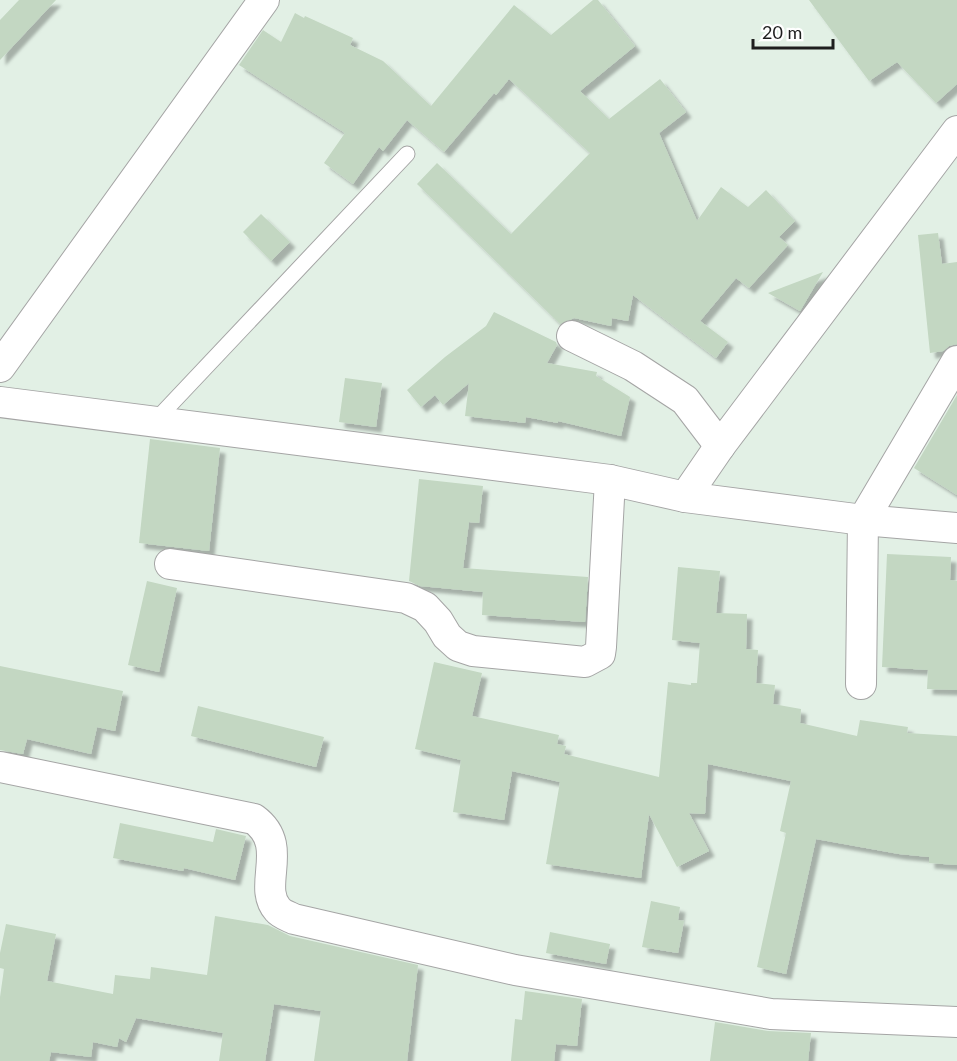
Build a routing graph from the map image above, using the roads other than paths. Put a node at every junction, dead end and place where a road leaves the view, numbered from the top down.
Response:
1 (264, 0) edge
2 (957, 131) edge
3 (407, 153) dead end
4 (572, 336) dead end
5 (957, 361) edge
6 (0, 367) edge
7 (0, 402) edge
8 (154, 422) junction
9 (720, 446) junction
10 (610, 480) junction
11 (685, 497) junction
12 (863, 520) junction
13 (957, 528) edge
14 (170, 564) dead end
15 (861, 684) dead end
16 (0, 767) edge
17 (957, 1022) edge

1 - 6 street
2 - 9 street
3 - 8 lane
4 - 9 street
5 - 12 street
7 - 8 street
8 - 10 street
9 - 11 street
10 - 11 street
10 - 14 street
11 - 12 street
12 - 13 street
12 - 15 street
16 - 17 street

